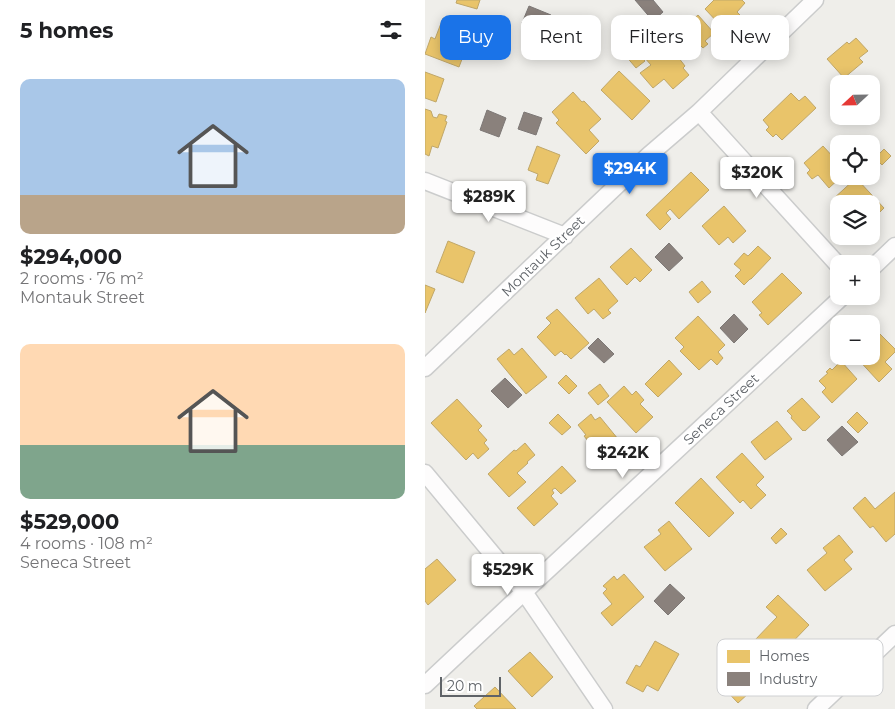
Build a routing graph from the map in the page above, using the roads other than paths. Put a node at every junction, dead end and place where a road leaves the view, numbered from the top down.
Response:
1 (815, 0) edge
2 (699, 112) junction
3 (425, 181) edge
4 (565, 236) junction
5 (895, 246) edge
6 (830, 256) edge
7 (880, 260) edge
8 (833, 305) edge
9 (425, 368) edge
10 (425, 474) edge
11 (524, 592) junction
12 (895, 634) edge
13 (883, 645) edge
14 (425, 686) edge
15 (830, 696) edge
16 (604, 709) edge
17 (816, 709) edge

1 - 2 street, Montauk Street
2 - 4 street, Montauk Street
2 - 6 street
3 - 4 street
4 - 9 street, Montauk Street
5 - 7 street
8 - 11 street, Seneca Street
10 - 11 street
11 - 14 street, Seneca Street
11 - 16 street
12 - 13 street
15 - 17 street

